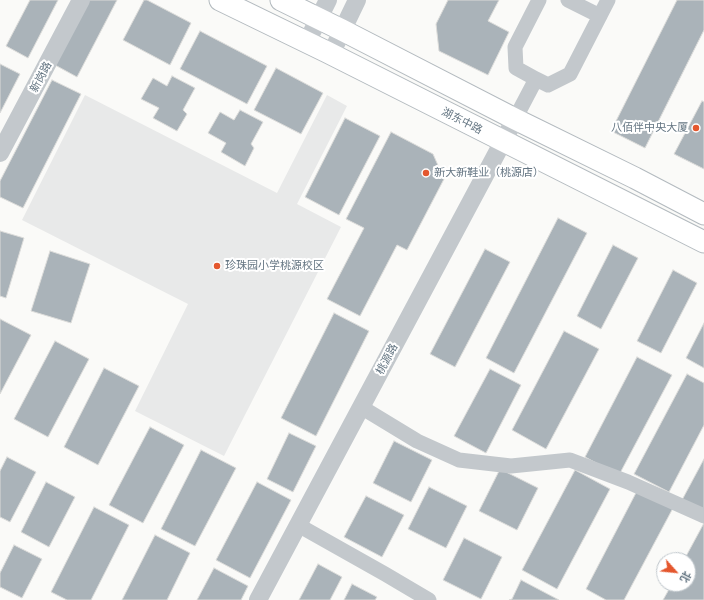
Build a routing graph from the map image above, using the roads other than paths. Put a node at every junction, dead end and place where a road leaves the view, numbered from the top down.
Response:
1 (81, 0) edge
2 (220, 0) edge
3 (281, 0) edge
4 (328, 0) edge
5 (357, 0) edge
6 (539, 0) edge
7 (568, 0) edge
8 (608, 0) edge
9 (600, 16) junction
10 (319, 18) junction
11 (342, 30) junction
12 (307, 42) junction
13 (331, 54) junction
14 (536, 79) junction
15 (516, 119) junction
16 (504, 142) junction
17 (0, 153) edge
18 (704, 214) edge
19 (704, 242) edge
20 (361, 407) junction
21 (704, 516) edge
22 (298, 525) junction
23 (258, 600) edge
24 (429, 600) edge

1 - 17 street, 新岗路
2 - 12 main road, 湖东中路
3 - 10 main road
4 - 10 street
5 - 11 street
6 - 14 street
7 - 9 street
8 - 9 street
9 - 14 street
10 - 11 main road
10 - 12 street
11 - 13 street
11 - 15 main road
12 - 13 main road, 湖东中路
13 - 16 main road, 湖东中路
14 - 15 street
15 - 16 street, 桃源路
15 - 18 main road
16 - 19 main road, 湖东中路
16 - 20 street, 桃源路
20 - 21 street
20 - 22 street, 桃源路
22 - 23 street, 桃源路
22 - 24 street

